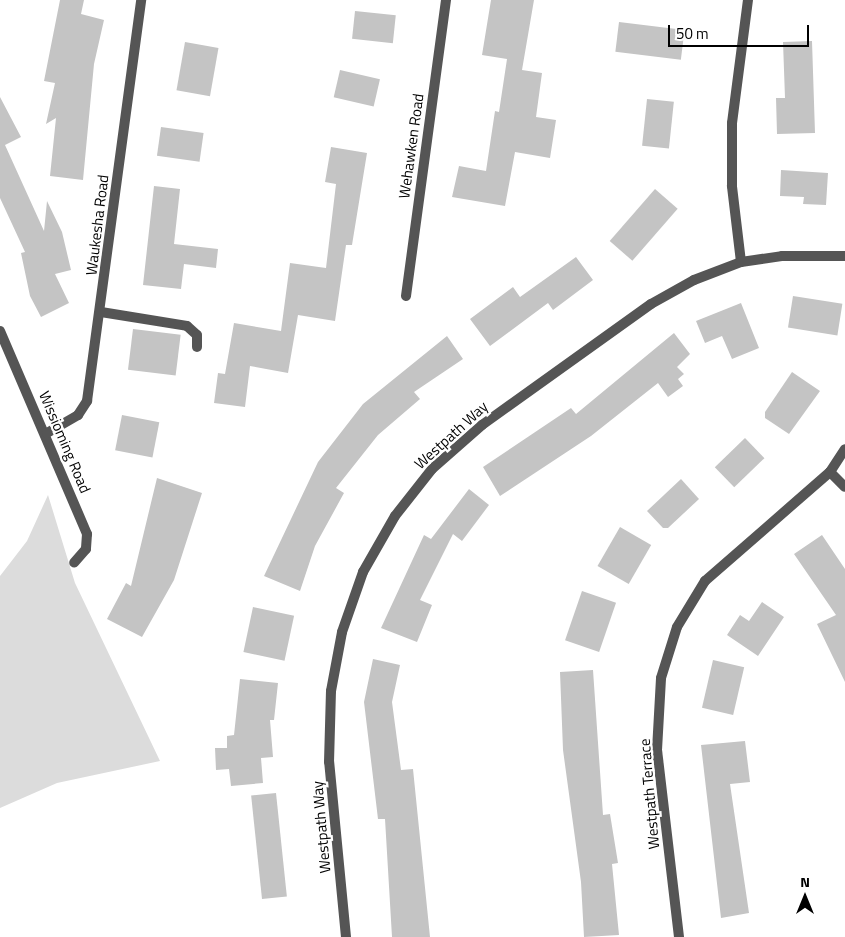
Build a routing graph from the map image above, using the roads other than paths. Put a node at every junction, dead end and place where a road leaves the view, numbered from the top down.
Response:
1 (141, 0) edge
2 (446, 0) edge
3 (748, 0) edge
4 (845, 256) edge
5 (741, 262) junction
6 (406, 296) dead end
7 (101, 312) junction
8 (0, 331) edge
9 (197, 347) dead end
10 (46, 433) junction
11 (845, 449) edge
12 (830, 472) junction
13 (845, 487) edge
14 (74, 563) dead end
15 (346, 937) edge
16 (679, 937) edge

1 - 7 street, Waukesha Road
2 - 6 street, Wehawken Road
3 - 5 street
4 - 5 street, Westpath Way
5 - 15 street, Westpath Way
7 - 9 street
7 - 10 street, Waukesha Road
8 - 10 street, Wissioming Road
10 - 14 street, Wissioming Road
11 - 12 street, Westpath Terrace
12 - 13 street
12 - 16 street, Westpath Terrace

